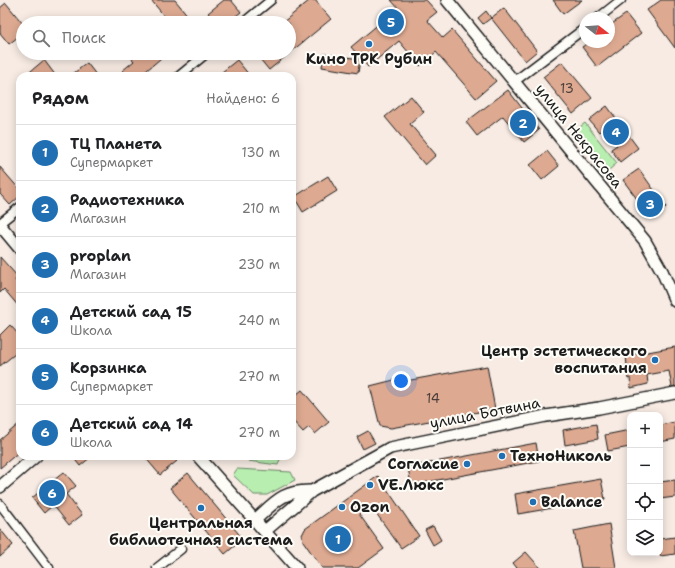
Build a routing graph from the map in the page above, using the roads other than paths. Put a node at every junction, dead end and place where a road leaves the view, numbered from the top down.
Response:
1 (271, 0) edge
2 (447, 0) edge
3 (621, 0) edge
4 (606, 12) edge
5 (252, 16) edge
6 (579, 33) edge
7 (198, 60) edge
8 (184, 72) edge
9 (515, 81) junction
10 (16, 210) edge
11 (0, 224) edge
12 (16, 244) edge
13 (675, 301) edge
14 (675, 393) edge
15 (31, 460) edge
16 (202, 460) edge
17 (0, 486) edge
18 (312, 491) junction
19 (0, 504) edge
20 (255, 520) junction
21 (265, 531) junction
22 (180, 549) dead end
23 (49, 568) edge
24 (157, 568) edge
25 (297, 568) edge

1 - 5 street
2 - 9 main road, улица Некрасова
3 - 4 street
6 - 9 street
7 - 8 street
9 - 13 main road, улица Некрасова
10 - 11 street
11 - 12 main road
14 - 18 main road, улица Ботвина
15 - 17 main road
16 - 20 main road
18 - 20 main road, улица Ботвина
18 - 21 main road, улица Ботвина
19 - 23 street
20 - 21 main road
21 - 25 main road
22 - 24 street

